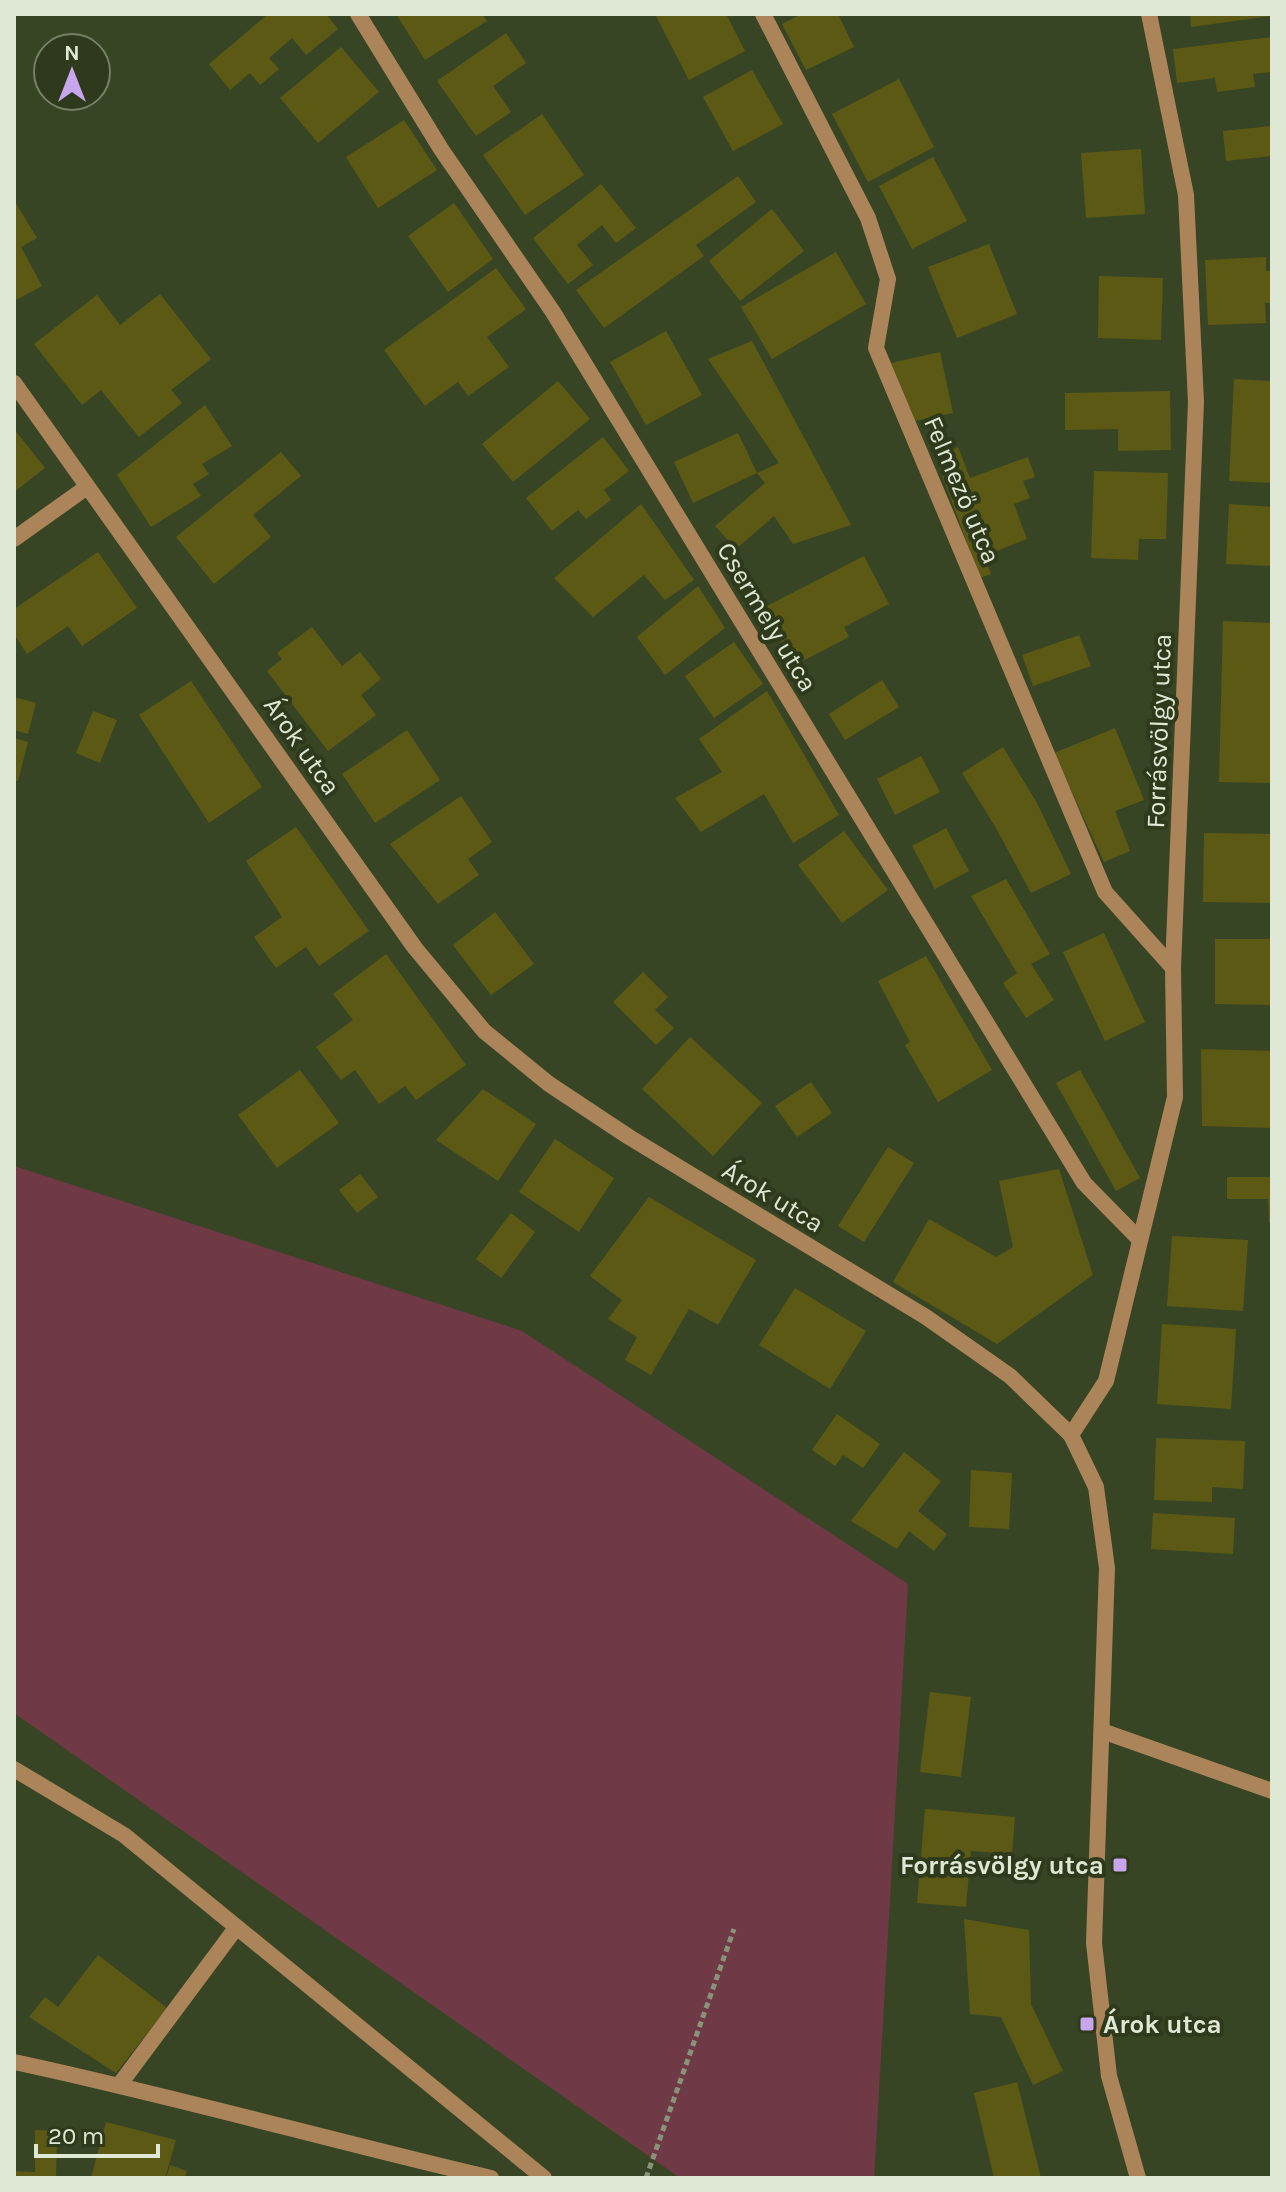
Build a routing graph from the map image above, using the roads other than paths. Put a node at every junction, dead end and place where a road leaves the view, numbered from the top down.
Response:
1 (358, 14) edge
2 (763, 14) edge
3 (1149, 14) edge
4 (14, 383) edge
5 (87, 487) junction
6 (14, 539) edge
7 (1173, 968) junction
8 (1139, 1239) junction
9 (1071, 1435) junction
10 (1102, 1731) junction
11 (14, 1769) edge
12 (1272, 1791) edge
13 (236, 1928) junction
14 (14, 2062) edge
15 (120, 2084) junction
16 (491, 2178) edge
17 (544, 2178) edge
18 (1138, 2178) edge

1 - 8 street, Csermely utca
2 - 7 street, Felmező utca
3 - 7 street, Forrásvölgy utca
4 - 5 street, Árok utca
5 - 6 street
5 - 9 street, Árok utca
7 - 8 street, Forrásvölgy utca
8 - 9 street, Forrásvölgy utca
9 - 10 street, Árok utca
10 - 12 street
10 - 18 street, Árok utca
11 - 13 street
13 - 15 street
13 - 17 street
14 - 15 street
15 - 16 street

